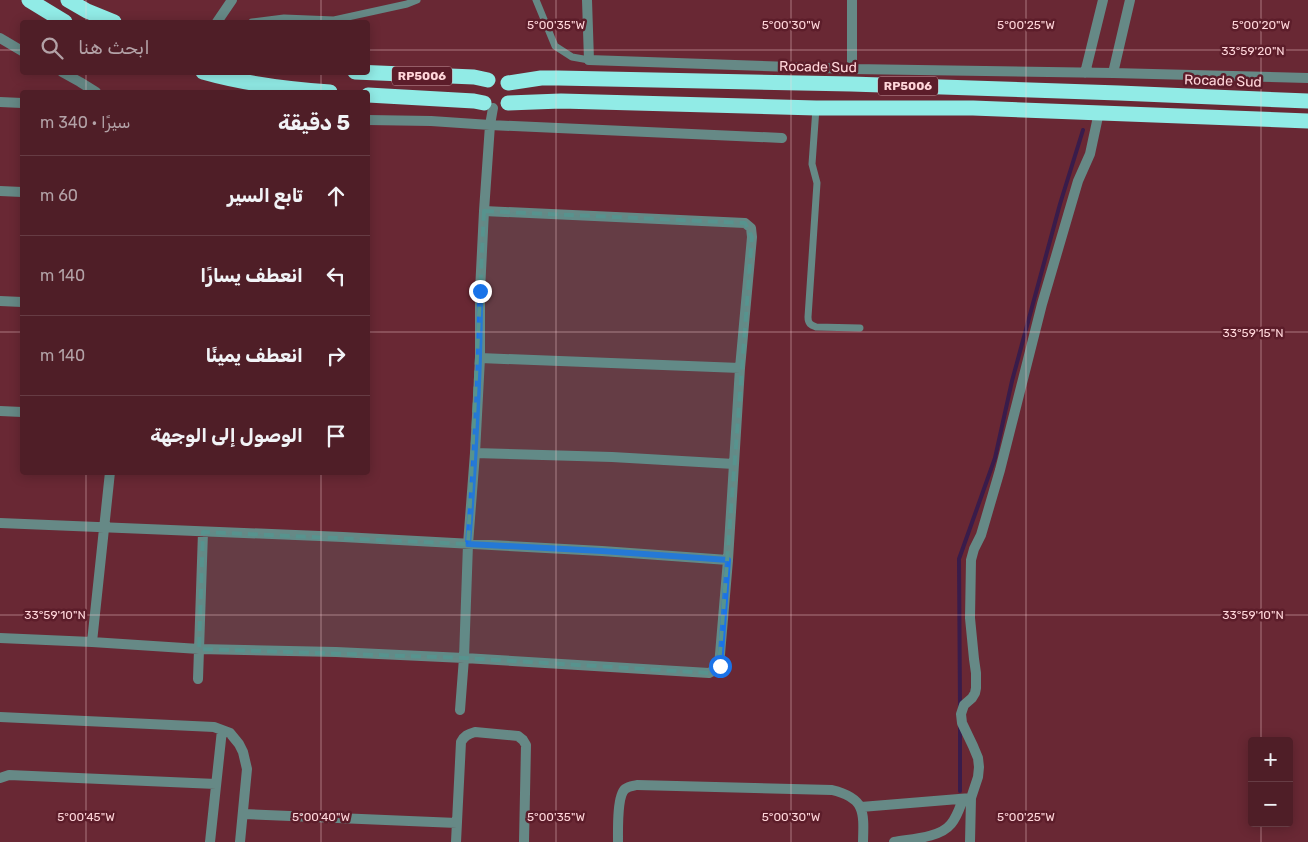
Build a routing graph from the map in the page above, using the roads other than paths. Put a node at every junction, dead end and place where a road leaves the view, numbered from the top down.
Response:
1 (29, 0) edge
2 (68, 0) edge
3 (232, 0) edge
4 (417, 0) edge
5 (536, 0) edge
6 (587, 0) edge
7 (852, 0) edge
8 (1103, 0) edge
9 (1130, 0) edge
10 (62, 20) edge
11 (109, 20) edge
12 (218, 20) edge
13 (268, 20) edge
14 (334, 20) edge
15 (334, 20) edge
16 (0, 38) edge
17 (20, 51) edge
18 (589, 60) junction
19 (852, 69) junction
20 (1084, 72) junction
21 (370, 73) edge
22 (1113, 73) junction
23 (67, 75) edge
24 (215, 75) edge
25 (1308, 78) edge
26 (488, 80) junction
27 (508, 83) junction
28 (93, 90) edge
29 (297, 90) edge
30 (370, 95) edge
31 (1308, 101) edge
32 (0, 102) edge
33 (20, 103) edge
34 (508, 103) junction
35 (488, 106) junction
36 (816, 108) junction
37 (1099, 112) junction
38 (370, 120) edge
39 (1308, 121) edge
40 (490, 125) junction
41 (782, 138) dead end
42 (0, 191) edge
43 (20, 192) edge
44 (484, 211) junction
45 (0, 301) edge
46 (20, 302) edge
47 (860, 328) dead end
48 (480, 358) junction
49 (740, 368) junction
50 (0, 411) edge
51 (20, 412) edge
52 (475, 453) junction
53 (734, 464) junction
54 (110, 475) edge
55 (0, 523) edge
56 (104, 528) junction
57 (203, 532) junction
58 (468, 544) junction
59 (728, 560) junction
60 (0, 638) edge
61 (92, 642) junction
62 (199, 649) junction
63 (464, 658) junction
64 (198, 679) dead end
65 (460, 710) dead end
66 (0, 717) edge
67 (222, 730) junction
68 (0, 778) edge
69 (216, 784) junction
70 (967, 798) junction
71 (861, 807) junction
72 (243, 814) junction
73 (457, 823) junction
74 (210, 842) edge
75 (240, 842) edge
76 (456, 842) edge
77 (524, 842) edge
78 (618, 842) edge
79 (863, 842) edge
80 (894, 842) edge
81 (970, 842) edge

1 - 10 highway
2 - 11 highway
3 - 12 street
4 - 15 lane
5 - 18 lane
6 - 18 street
7 - 19 street
8 - 20 street
9 - 22 street
13 - 14 lane
16 - 17 street
18 - 19 street
19 - 20 street
20 - 22 street
21 - 26 highway, Rocade Sud / RP5006
22 - 25 street
23 - 28 street
24 - 29 highway
26 - 27 highway, Rocade Sud / RP5006
26 - 35 highway
27 - 31 highway, Rocade Sud / RP5006
27 - 34 highway
30 - 35 highway, RP5006
32 - 33 street
34 - 35 highway, RP5006
34 - 36 highway, RP5006
35 - 40 street
36 - 37 highway, RP5006
36 - 47 lane
37 - 39 highway, RP5006
37 - 70 street
38 - 40 street
40 - 41 street
40 - 44 street
42 - 43 street
44 - 48 street
44 - 49 street
45 - 46 street
48 - 49 street
48 - 52 street
49 - 53 street
50 - 51 street
52 - 53 street
52 - 58 street
53 - 59 street
54 - 56 street
55 - 56 street
56 - 57 street
56 - 61 street
57 - 58 street
57 - 62 street
58 - 59 street
58 - 63 street
59 - 63 street
60 - 61 street
61 - 62 street
62 - 63 street
62 - 64 street
63 - 65 street
66 - 67 street
67 - 69 street
67 - 72 street
68 - 69 street
69 - 74 street
70 - 71 street
70 - 80 street
70 - 81 street
71 - 78 street
71 - 79 street
72 - 73 street
72 - 75 street
73 - 76 street
73 - 77 street

